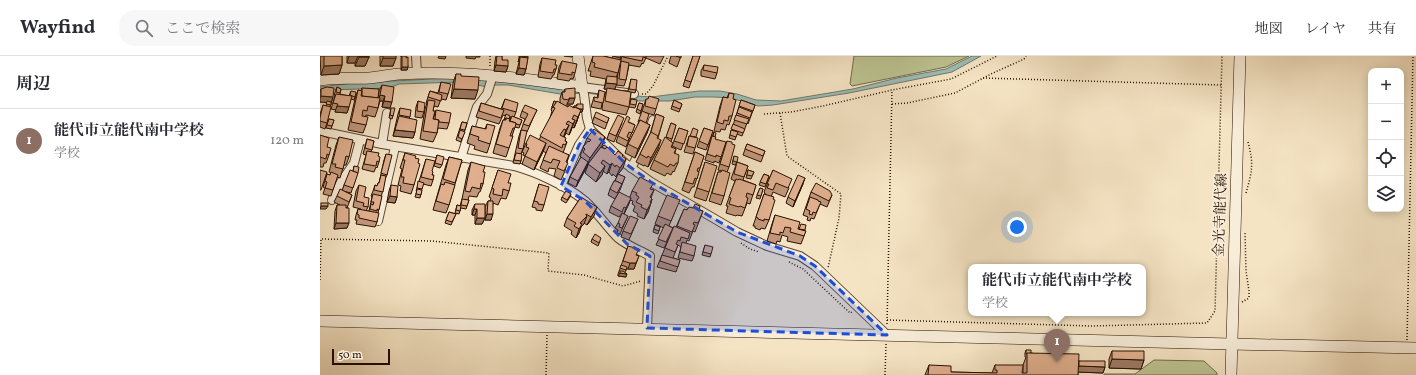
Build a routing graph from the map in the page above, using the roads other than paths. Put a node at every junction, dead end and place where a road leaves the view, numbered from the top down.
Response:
1 (416, 56) edge
2 (578, 56) edge
3 (1240, 56) edge
4 (417, 73) junction
5 (493, 76) junction
6 (320, 80) edge
7 (583, 90) junction
8 (634, 94) road end
9 (387, 113) dead end
10 (652, 120) dead end
11 (590, 129) junction
12 (320, 131) edge
13 (360, 140) junction
14 (382, 144) junction
15 (395, 147) junction
16 (462, 158) junction
17 (631, 168) junction
18 (561, 186) junction
19 (332, 200) dead end
20 (378, 221) edge
21 (320, 321) edge
22 (648, 328) junction
23 (887, 335) junction
24 (1231, 344) junction
25 (1411, 348) edge
26 (1231, 375) edge

1 - 4 street
2 - 7 street
3 - 24 street, 金光寺能代線
4 - 5 street
4 - 6 street
5 - 7 street
5 - 16 street
7 - 8 street
7 - 11 street
9 - 14 street
10 - 17 street
11 - 17 street
11 - 18 street
12 - 13 street
13 - 14 street
13 - 19 street
14 - 15 street
15 - 16 street
15 - 20 street
16 - 18 street
17 - 23 street
18 - 22 street
21 - 22 street
22 - 23 street
23 - 24 street
24 - 25 street
24 - 26 street, 金光寺能代線

